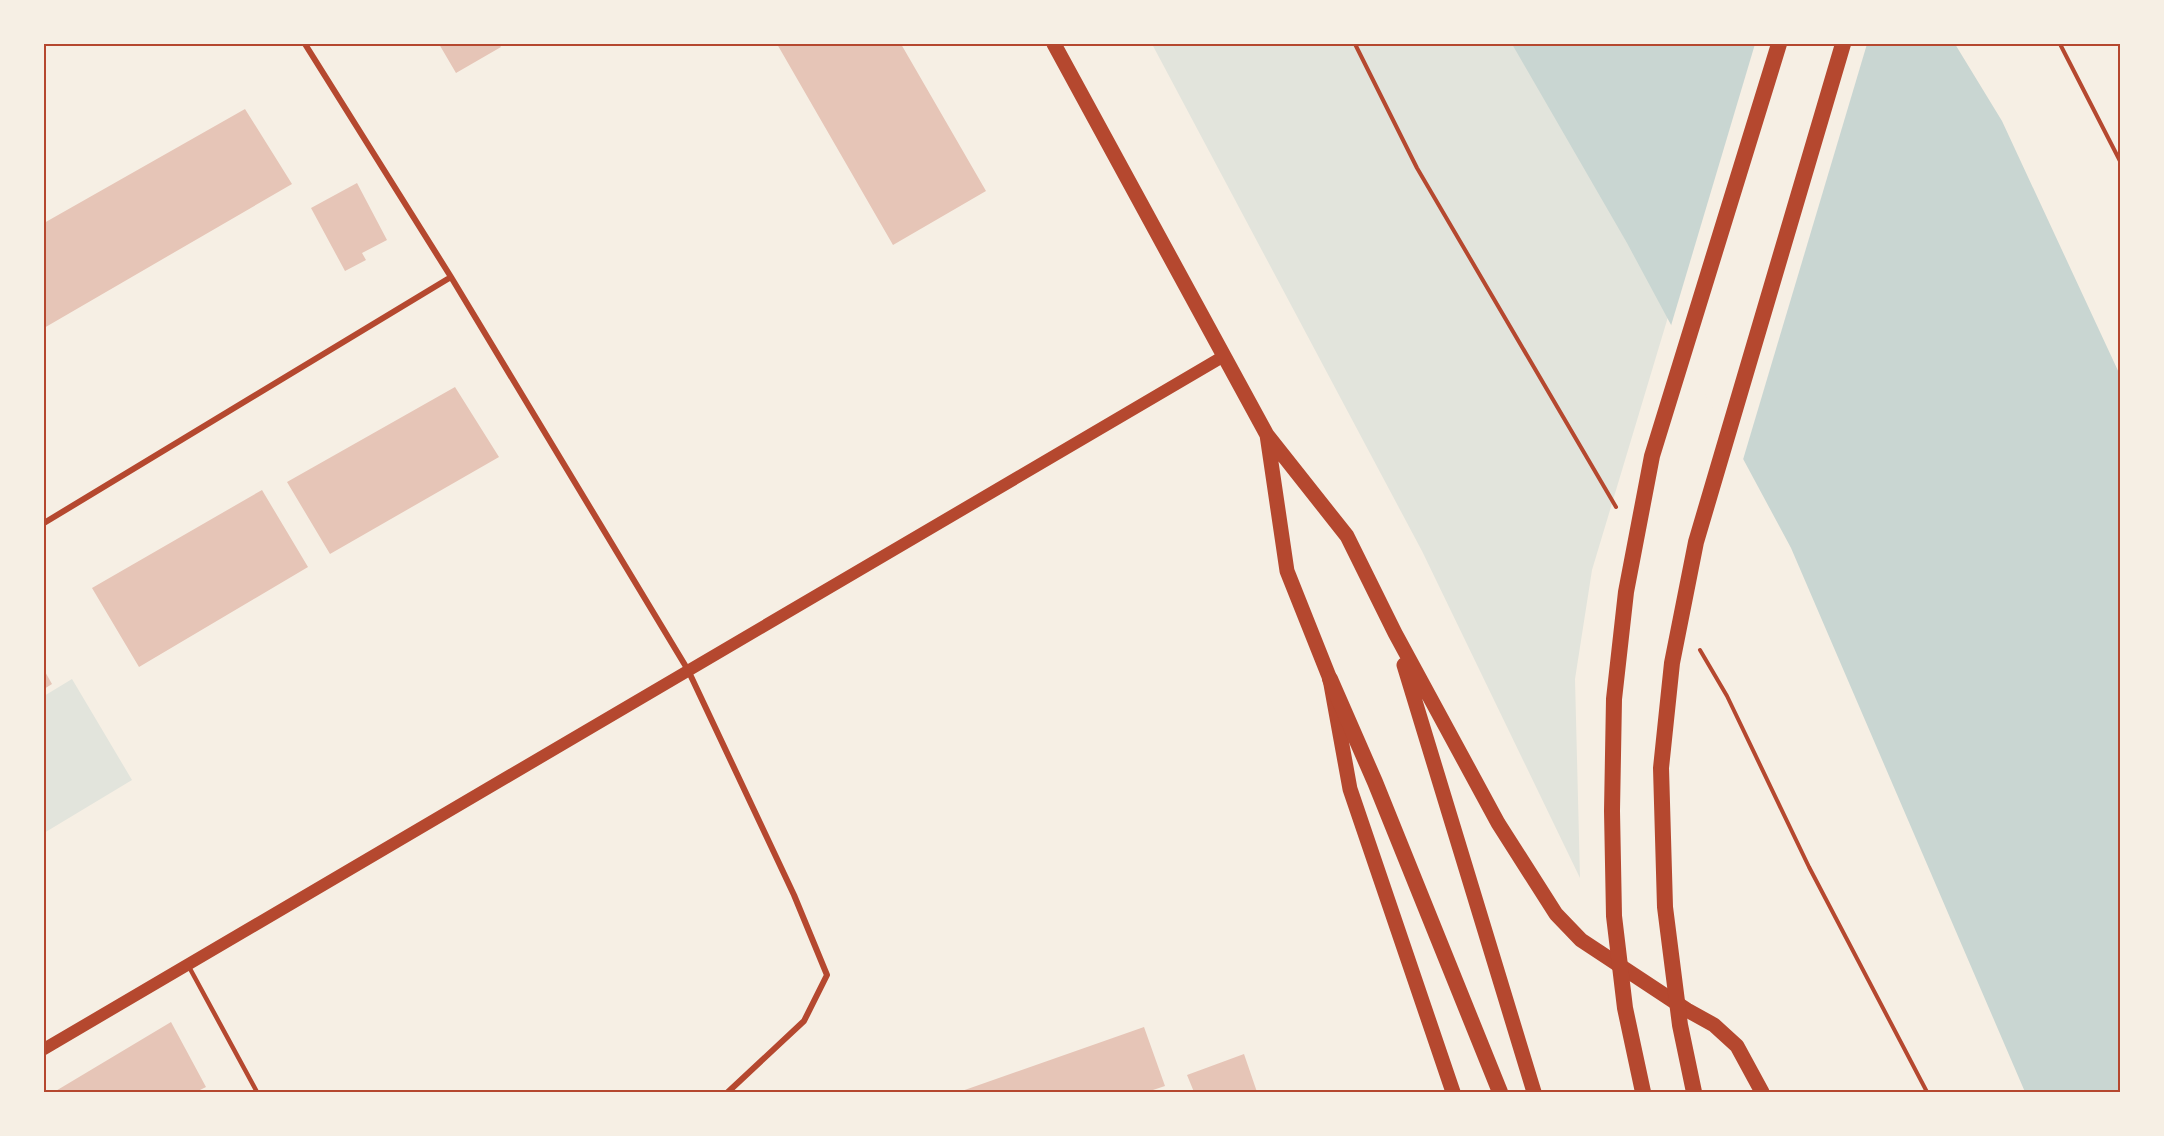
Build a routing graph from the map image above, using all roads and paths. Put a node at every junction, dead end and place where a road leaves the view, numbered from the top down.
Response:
1 (305, 44) edge
2 (1054, 44) edge
3 (1779, 44) edge
4 (1843, 44) edge
5 (2060, 44) edge
6 (2121, 161) edge
7 (451, 277) junction
8 (1224, 357) junction
9 (1267, 435) junction
10 (44, 523) edge
11 (1395, 633) junction
12 (688, 670) junction
13 (1330, 679) junction
14 (188, 965) junction
15 (44, 1049) edge
16 (257, 1092) edge
17 (728, 1092) edge
18 (1453, 1092) edge
19 (1500, 1092) edge
20 (1534, 1092) edge
21 (1643, 1092) edge
22 (1694, 1092) edge
23 (1762, 1092) edge

1 - 7 street
2 - 8 main road
3 - 21 highway
4 - 22 highway
5 - 6 path
7 - 10 street
7 - 12 street
8 - 9 main road
8 - 12 main road
9 - 11 main road
9 - 13 main road
11 - 20 main road
11 - 23 main road
12 - 14 main road
12 - 17 street
13 - 18 main road
13 - 19 highway
14 - 15 main road
14 - 16 lane

